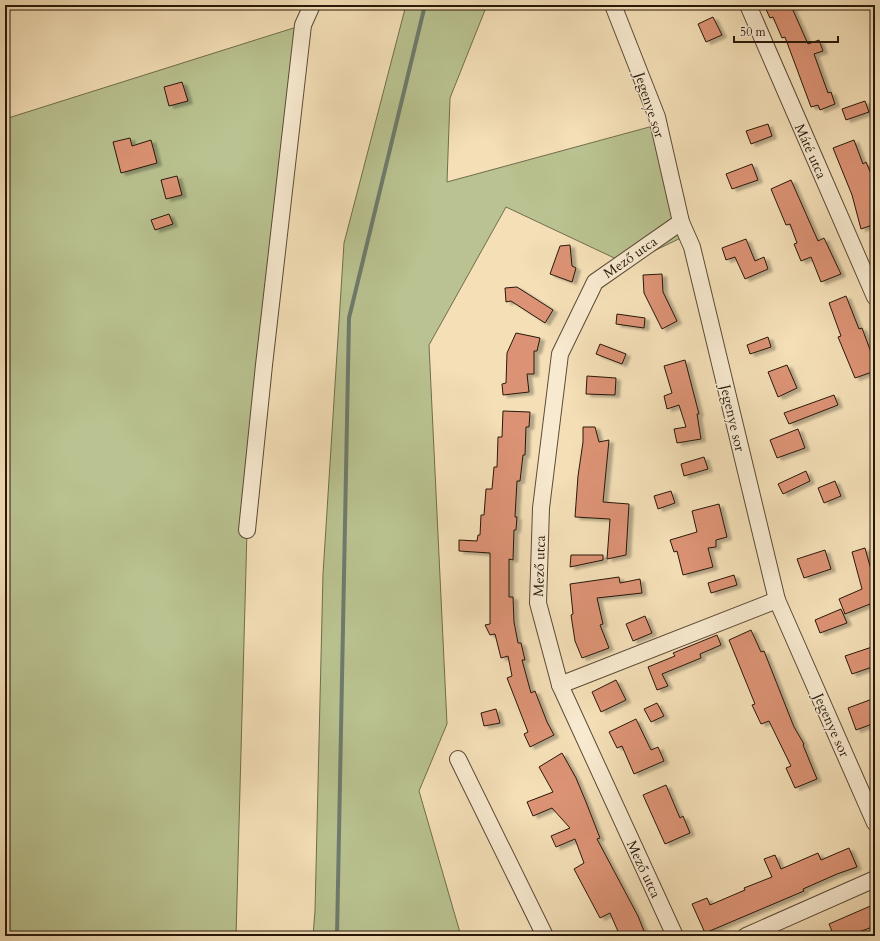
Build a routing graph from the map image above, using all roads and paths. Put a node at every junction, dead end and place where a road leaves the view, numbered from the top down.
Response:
1 (312, 5) edge
2 (613, 5) edge
3 (748, 5) edge
4 (681, 222) junction
5 (875, 297) edge
6 (247, 530) dead end
7 (777, 600) junction
8 (560, 685) junction
9 (458, 759) dead end
10 (875, 823) edge
11 (875, 879) edge
12 (545, 936) edge
13 (675, 936) edge
14 (746, 936) edge

1 - 6 street
2 - 4 street, Jegenye sor
3 - 5 street, Máté utca
4 - 7 street, Jegenye sor
4 - 8 street, Mező utca
7 - 8 street
7 - 10 street, Jegenye sor
8 - 13 street, Mező utca
9 - 12 street
11 - 14 street

